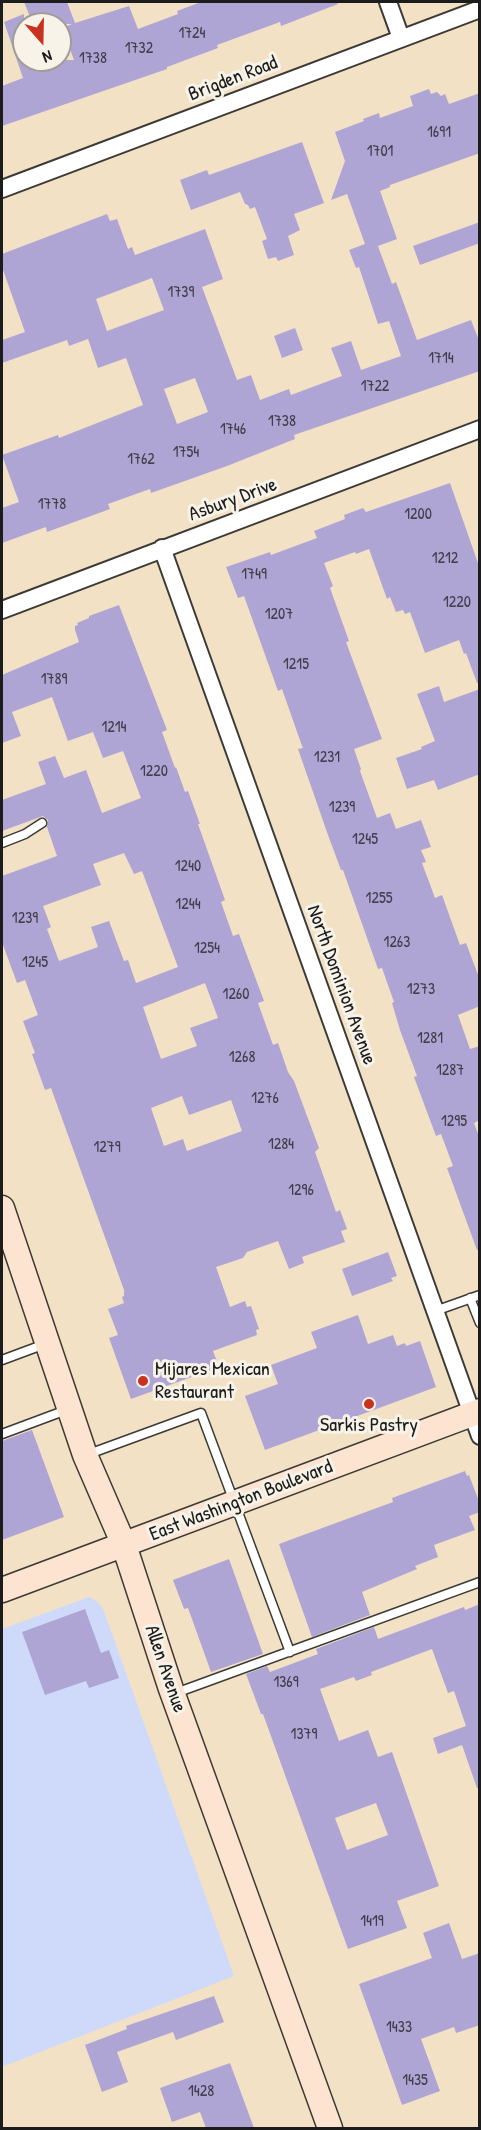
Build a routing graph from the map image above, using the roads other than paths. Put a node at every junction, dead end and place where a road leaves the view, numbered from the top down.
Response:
1 (388, 2) edge
2 (480, 9) edge
3 (401, 38) junction
4 (2, 189) edge
5 (480, 429) edge
6 (162, 548) junction
7 (2, 610) edge
8 (42, 823) dead end
9 (2, 843) edge
10 (2, 1208) edge
11 (480, 1294) edge
12 (470, 1298) junction
13 (435, 1311) junction
14 (480, 1323) edge
15 (48, 1343) junction
16 (2, 1360) edge
17 (69, 1409) junction
18 (477, 1421) edge
19 (2, 1434) edge
20 (85, 1455) junction
21 (234, 1504) junction
22 (124, 1545) junction
23 (480, 1582) edge
24 (3, 1586) edge
25 (290, 1652) junction
26 (173, 1694) junction
27 (330, 2128) edge

1 - 3 street
2 - 3 street, Brigden Road
3 - 4 street, Brigden Road
5 - 6 street, Asbury Drive
6 - 7 street, Asbury Drive
6 - 13 street, North Dominion Avenue
8 - 9 lane
10 - 15 street, Allen Avenue
11 - 12 lane
12 - 13 lane
12 - 14 lane
13 - 18 street, North Dominion Avenue
15 - 16 lane
15 - 17 street, Allen Avenue
17 - 19 lane
17 - 20 street, Allen Avenue
18 - 21 street, East Washington Boulevard
20 - 21 lane
20 - 22 street, Allen Avenue
21 - 22 street, East Washington Boulevard
21 - 25 lane
22 - 24 street, East Washington Boulevard
22 - 26 street, Allen Avenue
23 - 25 lane
25 - 26 lane
26 - 27 street, Allen Avenue

